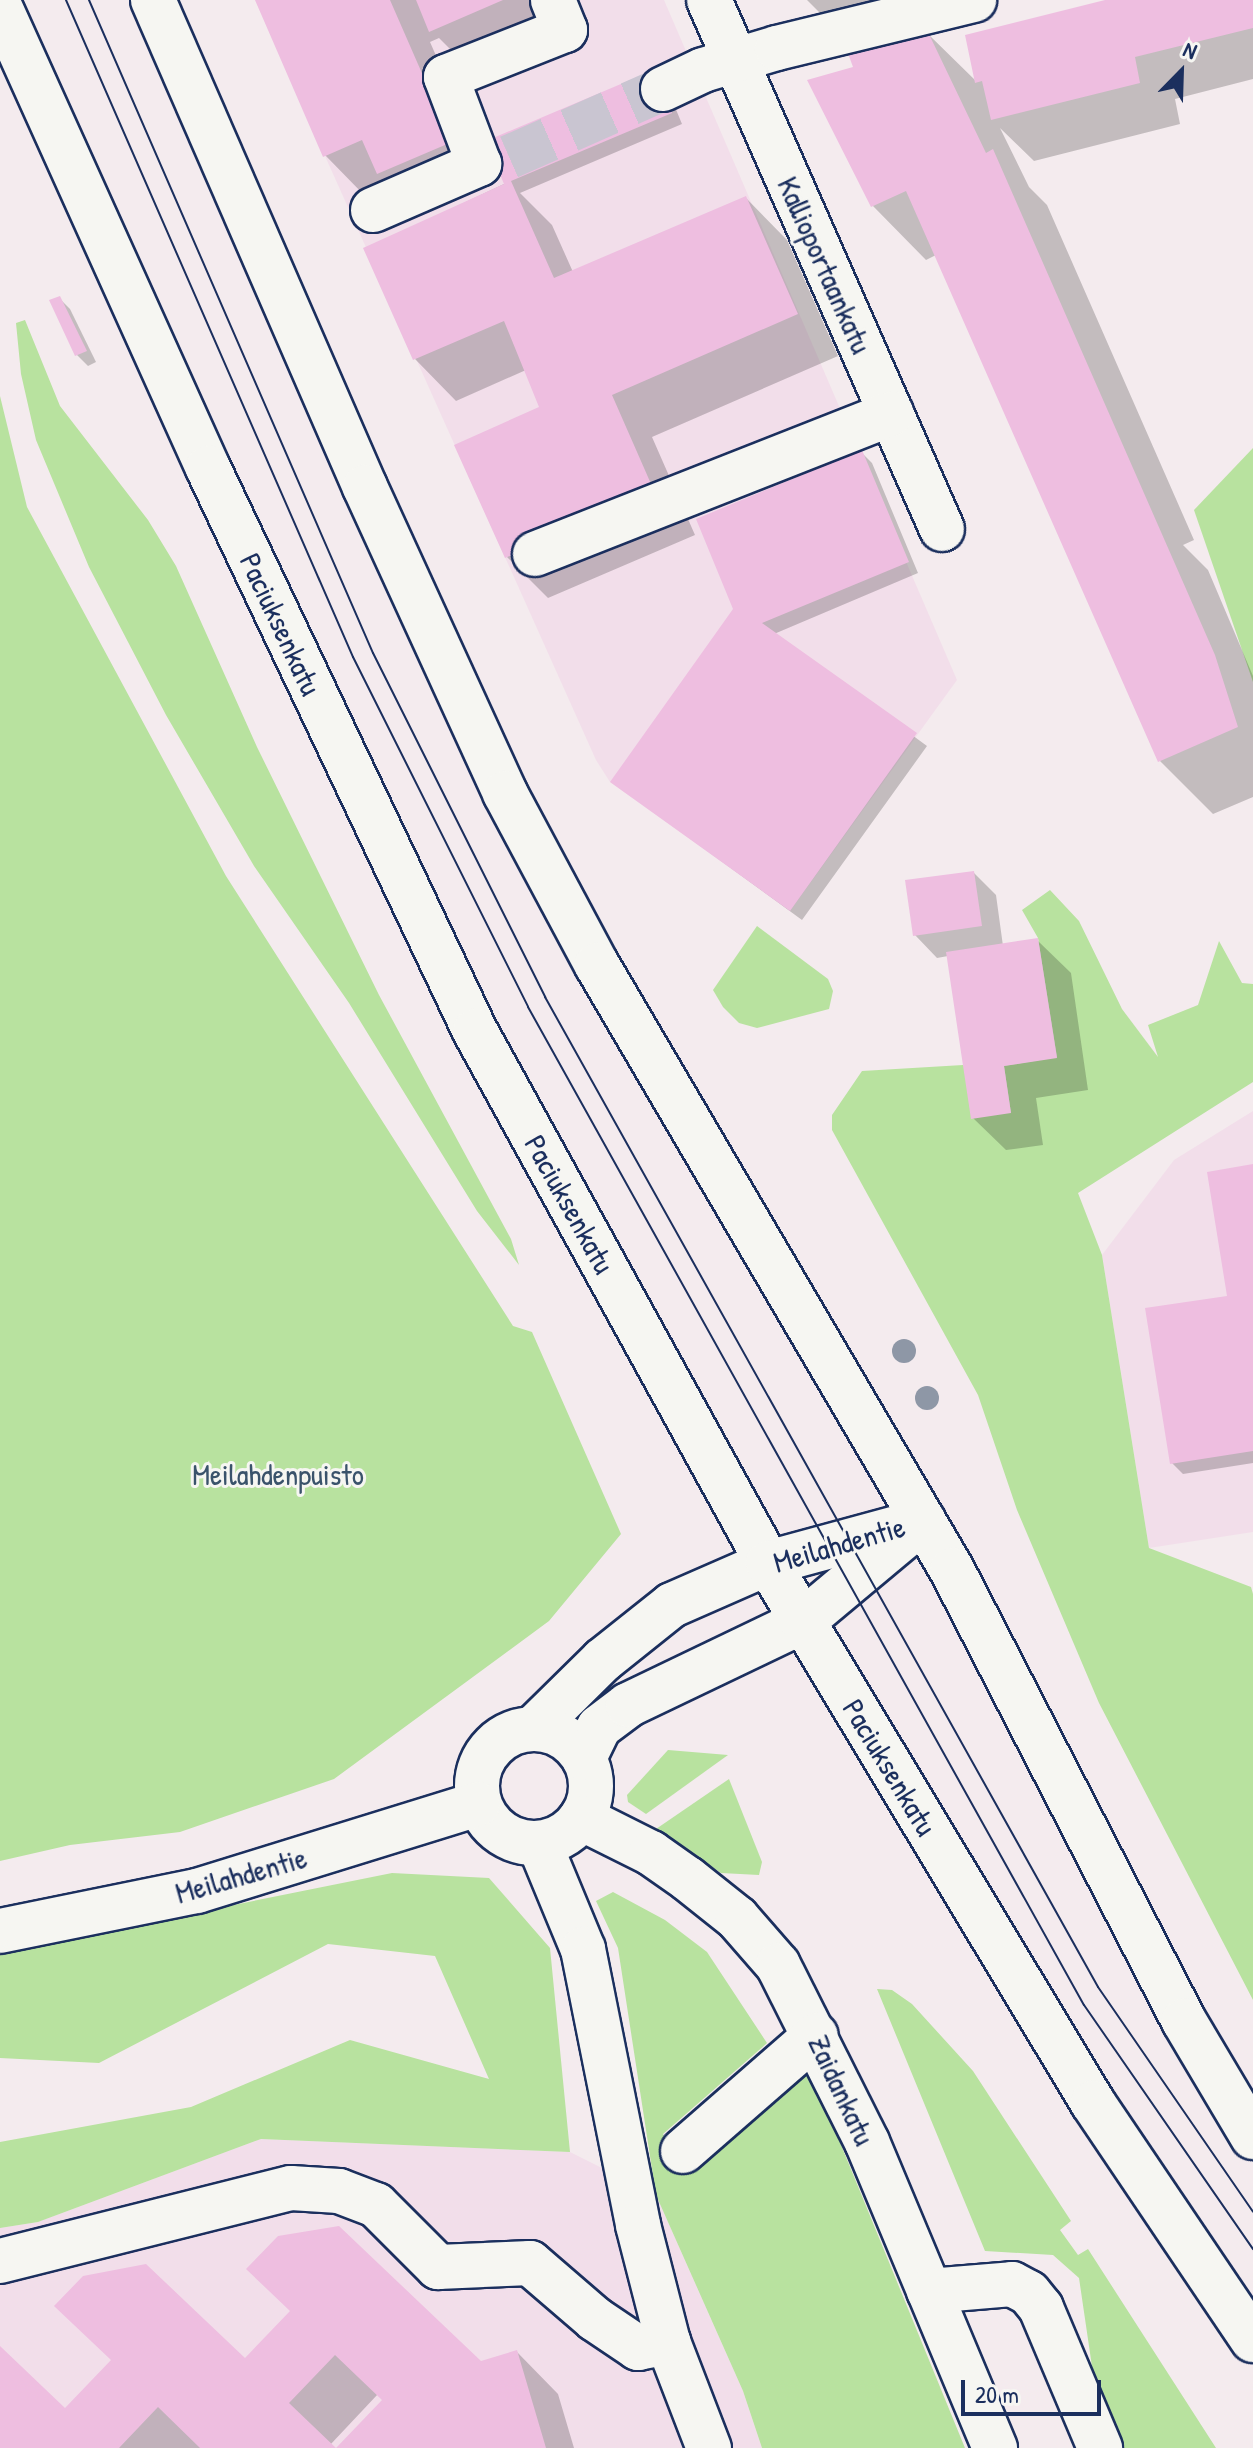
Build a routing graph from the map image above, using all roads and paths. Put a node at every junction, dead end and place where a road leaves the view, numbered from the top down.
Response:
1 (153, 0) edge
2 (553, 0) edge
3 (709, 0) edge
4 (974, 0) edge
5 (0, 7) edge
6 (735, 61) junction
7 (663, 89) tunnel mouth
8 (373, 210) dead end
9 (891, 414) junction
10 (942, 529) dead end
11 (535, 554) dead end
12 (923, 1521) junction
13 (768, 1563) junction
14 (803, 1621) junction
15 (534, 1728) junction
16 (584, 1758) junction
17 (478, 1804) junction
18 (581, 1818) junction
19 (539, 1843) junction
20 (0, 1931) edge
21 (816, 2035) junction
22 (1253, 2137) edge
23 (683, 2151) dead end
24 (0, 2261) edge
25 (929, 2291) junction
26 (1253, 2340) edge
27 (668, 2342) junction
28 (709, 2448) edge
29 (995, 2448) edge
30 (1100, 2448) edge

1 - 12 main road
2 - 8 main road
3 - 6 main road, Kallioportaankatu
4 - 6 main road
5 - 13 main road, Paciuksenkatu
6 - 7 main road
6 - 9 main road, Kallioportaankatu
9 - 10 main road, Kallioportaankatu
9 - 11 main road
12 - 13 main road, Meilahdentie
12 - 14 main road, Meilahdentie
12 - 22 main road
13 - 14 main road, Paciuksenkatu
13 - 15 main road, Meilahdentie
14 - 16 main road, Meilahdentie
14 - 26 main road, Paciuksenkatu
15 - 16 main road
15 - 17 main road
16 - 18 main road
17 - 19 main road
17 - 20 main road, Meilahdentie
18 - 19 main road
18 - 21 main road, Zaidankatu
19 - 27 main road
21 - 23 main road
21 - 25 main road, Zaidankatu
24 - 27 main road
25 - 29 main road, Zaidankatu
25 - 30 main road
27 - 28 main road

